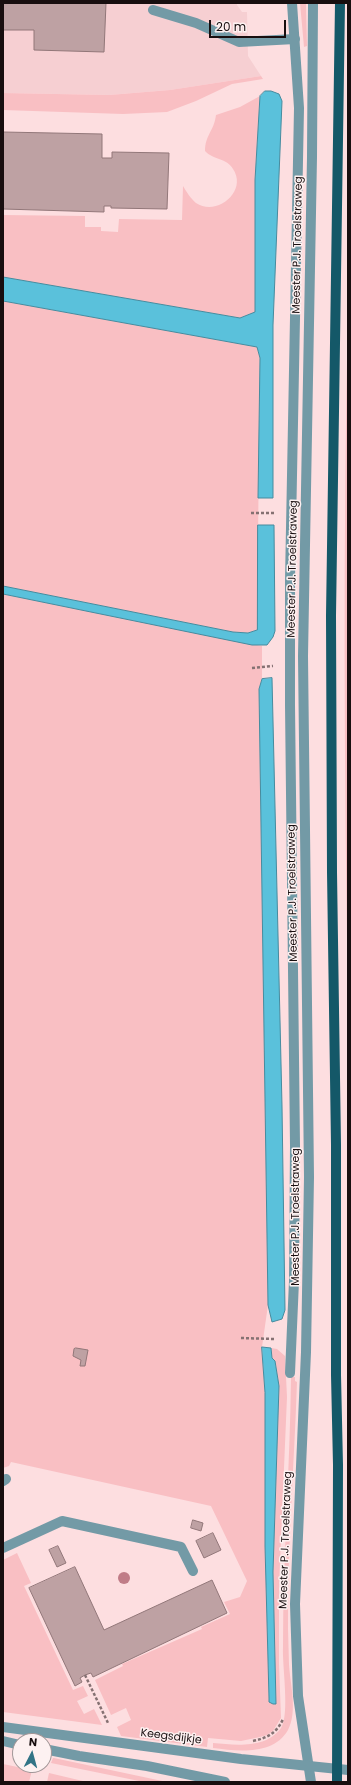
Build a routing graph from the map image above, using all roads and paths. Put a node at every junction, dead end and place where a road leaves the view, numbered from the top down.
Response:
1 (292, 3) edge
2 (313, 3) edge
3 (340, 3) edge
4 (153, 10) dead end
5 (295, 38) junction
6 (251, 513) dead end
7 (291, 514) junction
8 (241, 1338) dead end
9 (291, 1340) junction
10 (290, 1373) dead end
11 (3, 1548) edge
12 (193, 1571) dead end
13 (86, 1675) dead end
14 (108, 1724) dead end
15 (3, 1727) edge
16 (52, 1751) edge
17 (308, 1764) junction
18 (337, 1768) junction
19 (348, 1770) edge
20 (225, 1782) edge
21 (310, 1782) edge
22 (337, 1782) edge

1 - 5 street, Meester P.J. Troelstraweg
2 - 17 street, Meester P.J. Troelstraweg
3 - 18 main road
4 - 5 street
5 - 7 street, Meester P.J. Troelstraweg
6 - 7 path
7 - 9 street, Meester P.J. Troelstraweg
8 - 9 path
9 - 10 street, Meester P.J. Troelstraweg
11 - 12 street
13 - 14 path
15 - 17 street, Keegsdijkje
16 - 20 street
17 - 18 street, Keegsdijkje
17 - 21 street, Meester P.J. Troelstraweg
18 - 19 street, Keegsdijkje
18 - 22 main road

